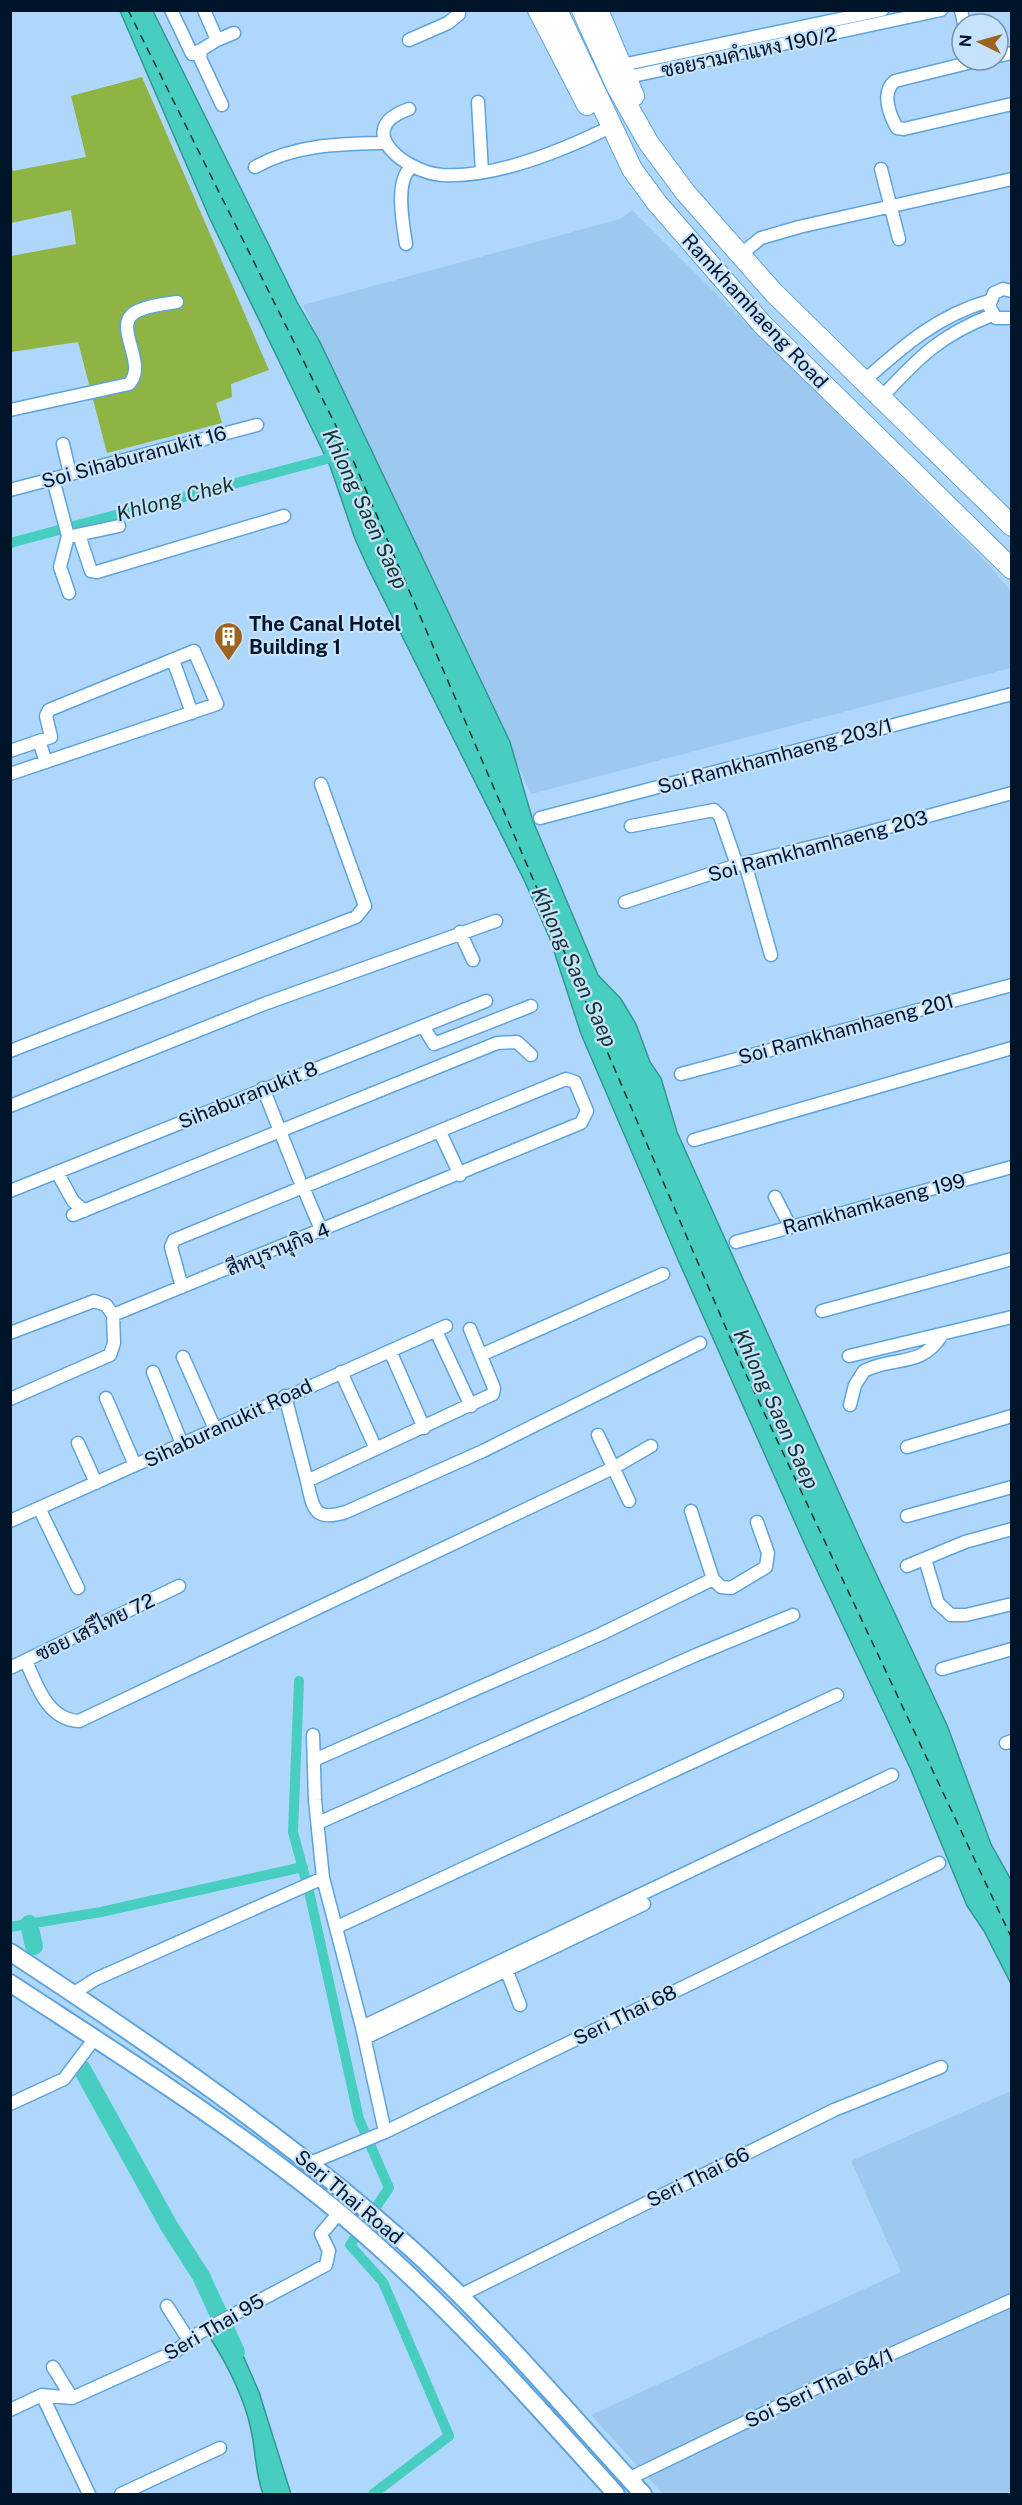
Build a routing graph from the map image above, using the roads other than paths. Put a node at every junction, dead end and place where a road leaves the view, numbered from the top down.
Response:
1 (171, 10) edge
2 (204, 10) edge
3 (459, 10) edge
4 (538, 10) edge
5 (557, 10) edge
6 (882, 10) edge
7 (941, 10) edge
8 (908, 14) edge
9 (589, 15) edge
10 (234, 33) dead end
11 (217, 40) junction
12 (409, 40) dead end
13 (201, 50) junction
14 (950, 67) edge
15 (625, 71) junction
16 (478, 102) dead end
17 (1011, 104) edge
18 (222, 105) dead end
19 (410, 109) dead end
20 (602, 131) junction
21 (648, 142) junction
22 (386, 143) junction
23 (255, 167) dead end
24 (412, 167) junction
25 (632, 169) junction
26 (881, 169) dead end
27 (482, 172) junction
28 (1011, 179) edge
29 (891, 206) junction
30 (899, 239) dead end
31 (406, 244) dead end
32 (740, 255) junction
33 (1011, 291) edge
34 (989, 301) junction
35 (177, 302) dead end
36 (952, 314) junction
37 (992, 315) junction
38 (1011, 318) edge
39 (958, 328) junction
40 (864, 381) junction
41 (881, 398) junction
42 (10, 410) edge
43 (257, 425) dead end
44 (63, 444) dead end
45 (70, 474) junction
46 (53, 479) junction
47 (10, 490) edge
48 (284, 516) dead end
49 (119, 526) dead end
50 (1011, 526) edge
51 (74, 536) junction
52 (1011, 569) edge
53 (69, 593) dead end
54 (173, 660) junction
55 (1011, 686) edge
56 (1011, 694) edge
57 (955, 700) dead end
58 (192, 713) junction
59 (39, 741) junction
60 (10, 751) edge
61 (46, 762) junction
62 (10, 774) edge
63 (321, 784) dead end
64 (1011, 793) edge
65 (540, 818) dead end
66 (631, 826) dead end
67 (741, 864) junction
68 (625, 902) dead end
69 (496, 921) dead end
70 (460, 932) junction
71 (771, 955) dead end
72 (473, 960) dead end
73 (1011, 985) edge
74 (486, 1001) dead end
75 (531, 1006) dead end
76 (423, 1026) junction
77 (1011, 1048) edge
78 (10, 1051) edge
79 (531, 1055) dead end
80 (681, 1074) dead end
81 (263, 1088) junction
82 (10, 1106) edge
83 (279, 1132) junction
84 (440, 1132) junction
85 (694, 1140) dead end
86 (1011, 1167) edge
87 (57, 1172) junction
88 (460, 1175) junction
89 (301, 1183) junction
90 (10, 1191) edge
91 (775, 1197) dead end
92 (790, 1226) junction
93 (322, 1232) junction
94 (736, 1242) dead end
95 (1011, 1259) edge
96 (663, 1274) dead end
97 (182, 1287) junction
98 (822, 1311) dead end
99 (114, 1316) junction
100 (1011, 1317) edge
101 (470, 1329) dead end
102 (10, 1333) edge
103 (942, 1335) junction
104 (700, 1343) dead end
105 (390, 1351) junction
106 (481, 1355) junction
107 (849, 1356) dead end
108 (183, 1357) dead end
109 (153, 1372) dead end
110 (341, 1372) junction
111 (285, 1396) junction
112 (106, 1398) dead end
113 (10, 1399) edge
114 (850, 1405) dead end
115 (471, 1406) junction
116 (1011, 1416) edge
117 (424, 1428) junction
118 (215, 1429) junction
119 (598, 1435) dead end
120 (78, 1443) dead end
121 (182, 1444) junction
122 (651, 1446) dead end
123 (907, 1447) dead end
124 (376, 1449) junction
125 (135, 1465) junction
126 (613, 1468) junction
127 (307, 1481) junction
128 (96, 1483) junction
129 (1011, 1487) edge
130 (629, 1501) dead end
131 (39, 1508) junction
132 (691, 1510) dead end
133 (907, 1516) dead end
134 (10, 1521) edge
135 (757, 1522) dead end
136 (1011, 1530) edge
137 (925, 1559) junction
138 (907, 1566) dead end
139 (713, 1579) junction
140 (179, 1586) dead end
141 (78, 1588) dead end
142 (1011, 1604) edge
143 (793, 1615) dead end
144 (1011, 1649) edge
145 (26, 1661) junction
146 (10, 1668) edge
147 (942, 1669) dead end
148 (837, 1695) dead end
149 (313, 1735) dead end
150 (314, 1760) junction
151 (892, 1775) dead end
152 (318, 1823) junction
153 (939, 1863) dead end
154 (323, 1878) junction
155 (644, 1904) dead end
156 (338, 1927) junction
157 (12, 1957) edge
158 (506, 1969) junction
159 (10, 1983) edge
160 (72, 1994) junction
161 (520, 2005) dead end
162 (363, 2033) junction
163 (95, 2038) junction
164 (941, 2067) dead end
165 (220, 2096) junction
166 (10, 2104) edge
167 (383, 2133) junction
168 (310, 2163) junction
169 (341, 2215) junction
170 (459, 2296) junction
171 (1011, 2300) edge
172 (167, 2306) dead end
173 (194, 2336) junction
174 (53, 2367) dead end
175 (42, 2395) junction
176 (72, 2398) junction
177 (10, 2410) edge
178 (220, 2448) dead end
179 (628, 2479) junction
180 (89, 2494) edge
181 (121, 2494) edge
182 (616, 2494) edge
183 (643, 2494) edge

1 - 13 street
2 - 11 street
3 - 12 street
4 - 20 main road
5 - 25 main road, Ramkhamhaeng Road
6 - 15 street, ซอยรามคำแหง 190/2
7 - 8 street, ซอยรามคำแหง 190/2
8 - 15 street, ซอยรามคำแหง 190/2
9 - 15 main road
9 - 21 main road, Ramkhamhaeng Road
10 - 11 street
11 - 13 street
13 - 18 street
14 - 17 street
15 - 21 main road
16 - 27 street
19 - 22 street
20 - 25 main road
20 - 27 street
21 - 32 main road, Ramkhamhaeng Road
22 - 23 street
22 - 24 street
24 - 27 street
24 - 31 street
25 - 52 main road, Ramkhamhaeng Road
26 - 29 street
28 - 29 street
29 - 30 street
29 - 32 street
32 - 40 main road, Ramkhamhaeng Road
33 - 34 street
34 - 36 street
34 - 37 street
35 - 42 street
36 - 39 street
36 - 40 street
37 - 38 street
37 - 39 street
39 - 41 street
40 - 41 main road, Ramkhamhaeng Road
41 - 50 main road, Ramkhamhaeng Road
43 - 45 street, Soi Sihaburanukit 16
44 - 45 street
45 - 46 street, Soi Sihaburanukit 16
46 - 47 street, Soi Sihaburanukit 16
46 - 51 street
48 - 51 street
49 - 51 street
51 - 53 street
54 - 58 street
54 - 58 street
54 - 59 street
55 - 57 street
56 - 65 street, Soi Ramkhamhaeng 203/1
58 - 61 street
59 - 60 street
59 - 61 street
61 - 62 street
63 - 78 street
64 - 67 street, Soi Ramkhamhaeng 203
66 - 67 street
67 - 68 street, Soi Ramkhamhaeng 203
67 - 71 street
69 - 70 street
70 - 72 street
70 - 82 street
73 - 80 street, Soi Ramkhamhaeng 201
74 - 76 street, Sihaburanukit 8
75 - 76 street
76 - 81 street, Sihaburanukit 8
77 - 85 street
79 - 83 street
81 - 83 street
81 - 87 street, Sihaburanukit 8
83 - 87 street
83 - 89 street
84 - 88 street
84 - 88 street, สีหบุรานุกิจ 4
84 - 89 street
86 - 92 street, Ramkhamkaeng 199
87 - 90 street, Sihaburanukit 8
88 - 93 street, สีหบุรานุกิจ 4
89 - 93 street
89 - 97 street
91 - 92 street
92 - 94 street, Ramkhamkaeng 199
93 - 97 street, สีหบุรานุกิจ 4
95 - 98 street
96 - 106 street
97 - 99 street, สีหบุรานุกิจ 4
99 - 102 street
99 - 113 street
100 - 103 street
101 - 106 street
103 - 107 street
103 - 114 street
104 - 127 street
105 - 110 street, Sihaburanukit Road
105 - 115 street, Sihaburanukit Road
105 - 117 street
106 - 115 street
108 - 118 street
109 - 121 street
110 - 111 street, Sihaburanukit Road
110 - 124 street
111 - 118 street, Sihaburanukit Road
111 - 127 street
112 - 125 street
115 - 117 street
116 - 123 street
117 - 124 street
118 - 121 street, Sihaburanukit Road
119 - 126 street
120 - 128 street
121 - 125 street, Sihaburanukit Road
122 - 126 street
124 - 127 street
125 - 128 street, Sihaburanukit Road
126 - 130 street
126 - 145 street
128 - 131 street, Sihaburanukit Road
129 - 133 street
131 - 134 street, Sihaburanukit Road
131 - 141 street
132 - 139 street
135 - 139 street
136 - 137 street
137 - 138 street
137 - 142 street
139 - 150 street
140 - 145 street, ซอย เสรีไทย 72
143 - 152 street
144 - 147 street
145 - 146 street, ซอย เสรีไทย 72
148 - 156 street
149 - 150 street
150 - 152 street
151 - 162 street
152 - 154 street
153 - 167 street, Seri Thai 68
154 - 156 street
154 - 160 street
155 - 158 street
156 - 162 street
157 - 160 main road, Seri Thai Road
157 - 165 main road
158 - 161 street
158 - 162 street
159 - 163 main road, Seri Thai Road
160 - 165 main road, Seri Thai Road
162 - 167 street
163 - 166 street
163 - 169 main road, Seri Thai Road
164 - 170 street, Seri Thai 66
165 - 168 main road, Seri Thai Road
167 - 168 street, Seri Thai 68
168 - 170 main road, Seri Thai Road
169 - 173 street, Seri Thai 95
169 - 182 main road, Seri Thai Road
170 - 179 main road, Seri Thai Road
171 - 179 street, Soi Seri Thai 64/1
172 - 173 street
173 - 176 street, Seri Thai 95
174 - 176 street
175 - 176 street
175 - 177 street
175 - 180 street
178 - 181 street
179 - 183 main road, Seri Thai Road

